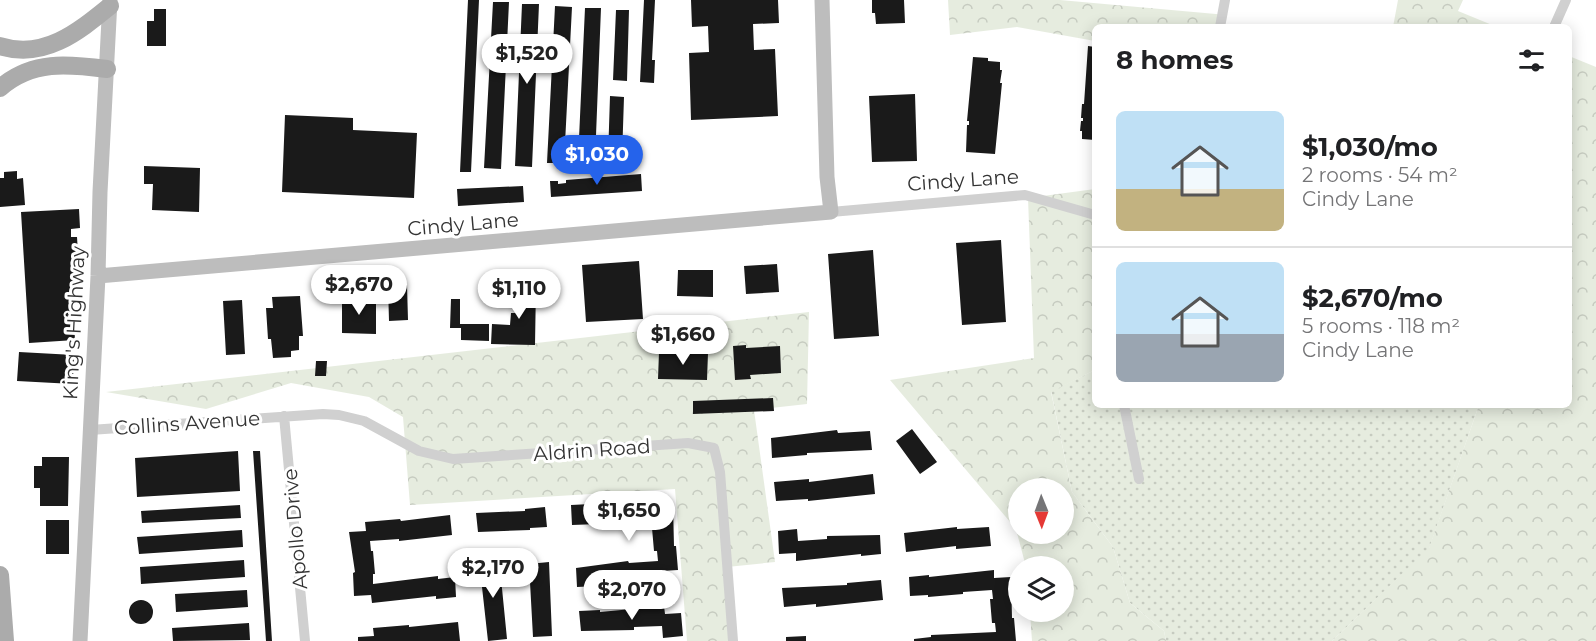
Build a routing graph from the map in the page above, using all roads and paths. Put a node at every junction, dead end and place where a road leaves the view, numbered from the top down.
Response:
1 (822, 0) edge
2 (1225, 0) edge
3 (1566, 0) edge
4 (110, 3) edge
5 (1221, 24) edge
6 (1555, 24) edge
7 (0, 46) edge
8 (107, 69) junction
9 (0, 88) edge
10 (831, 212) junction
11 (1092, 214) edge
12 (98, 276) junction
13 (1125, 408) edge
14 (284, 416) junction
15 (90, 430) junction
16 (1139, 479) dead end
17 (0, 575) edge
18 (5, 641) edge
19 (80, 641) edge
20 (305, 641) edge
21 (732, 641) edge

1 - 10 street
2 - 5 street
3 - 6 street
4 - 7 main road
4 - 8 street, King's Highway
8 - 9 main road
8 - 12 street, King's Highway
10 - 11 street, Cindy Lane
10 - 12 street, Cindy Lane
12 - 15 street, King's Highway
13 - 16 street
14 - 15 street, Collins Avenue
14 - 20 street, Apollo Drive
14 - 21 street, Aldrin Road
15 - 19 street, King's Highway
17 - 18 main road

